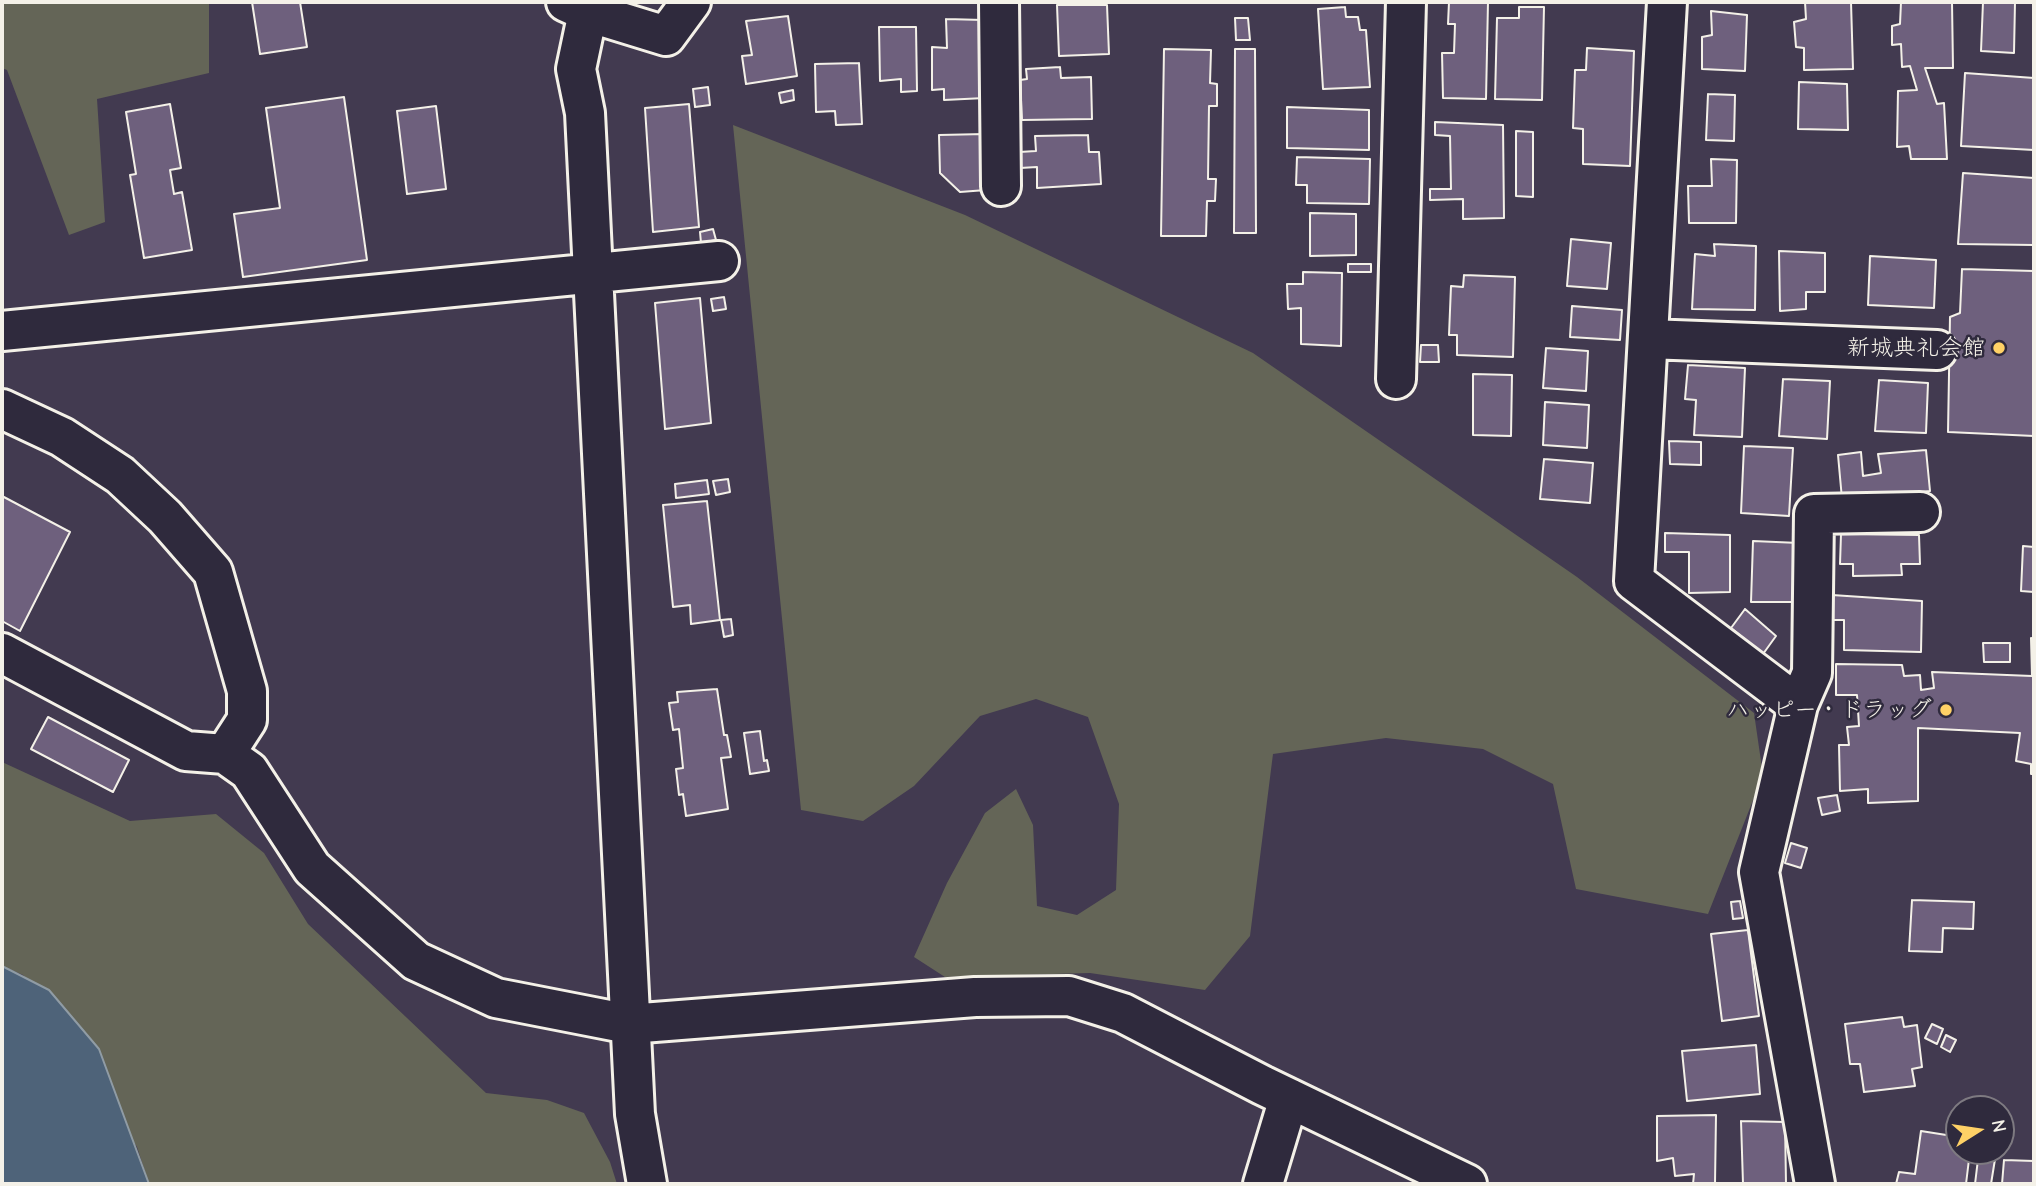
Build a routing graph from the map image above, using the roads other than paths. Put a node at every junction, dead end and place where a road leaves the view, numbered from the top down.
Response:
1 (691, 2) edge
2 (999, 2) edge
3 (1406, 2) edge
4 (1667, 2) edge
5 (577, 7) edge
6 (1001, 186) dead end
7 (719, 261) dead end
8 (592, 273) junction
9 (2, 331) edge
10 (1647, 339) junction
11 (1937, 350) dead end
12 (1396, 379) dead end
13 (2, 409) edge
14 (1920, 512) dead end
15 (2, 653) edge
16 (1797, 705) junction
17 (225, 754) junction
18 (629, 1024) junction
19 (1289, 1098) junction
20 (647, 1184) edge
21 (1264, 1184) edge
22 (1467, 1184) edge
23 (1815, 1184) edge

1 - 5 street
2 - 6 street
3 - 12 street
4 - 10 street
5 - 8 street
7 - 8 street
8 - 9 street
8 - 18 street
10 - 11 street
10 - 16 street
13 - 17 street
14 - 16 street
15 - 17 street
16 - 23 street
17 - 18 street
18 - 19 street
18 - 20 street
19 - 21 street
19 - 22 street

